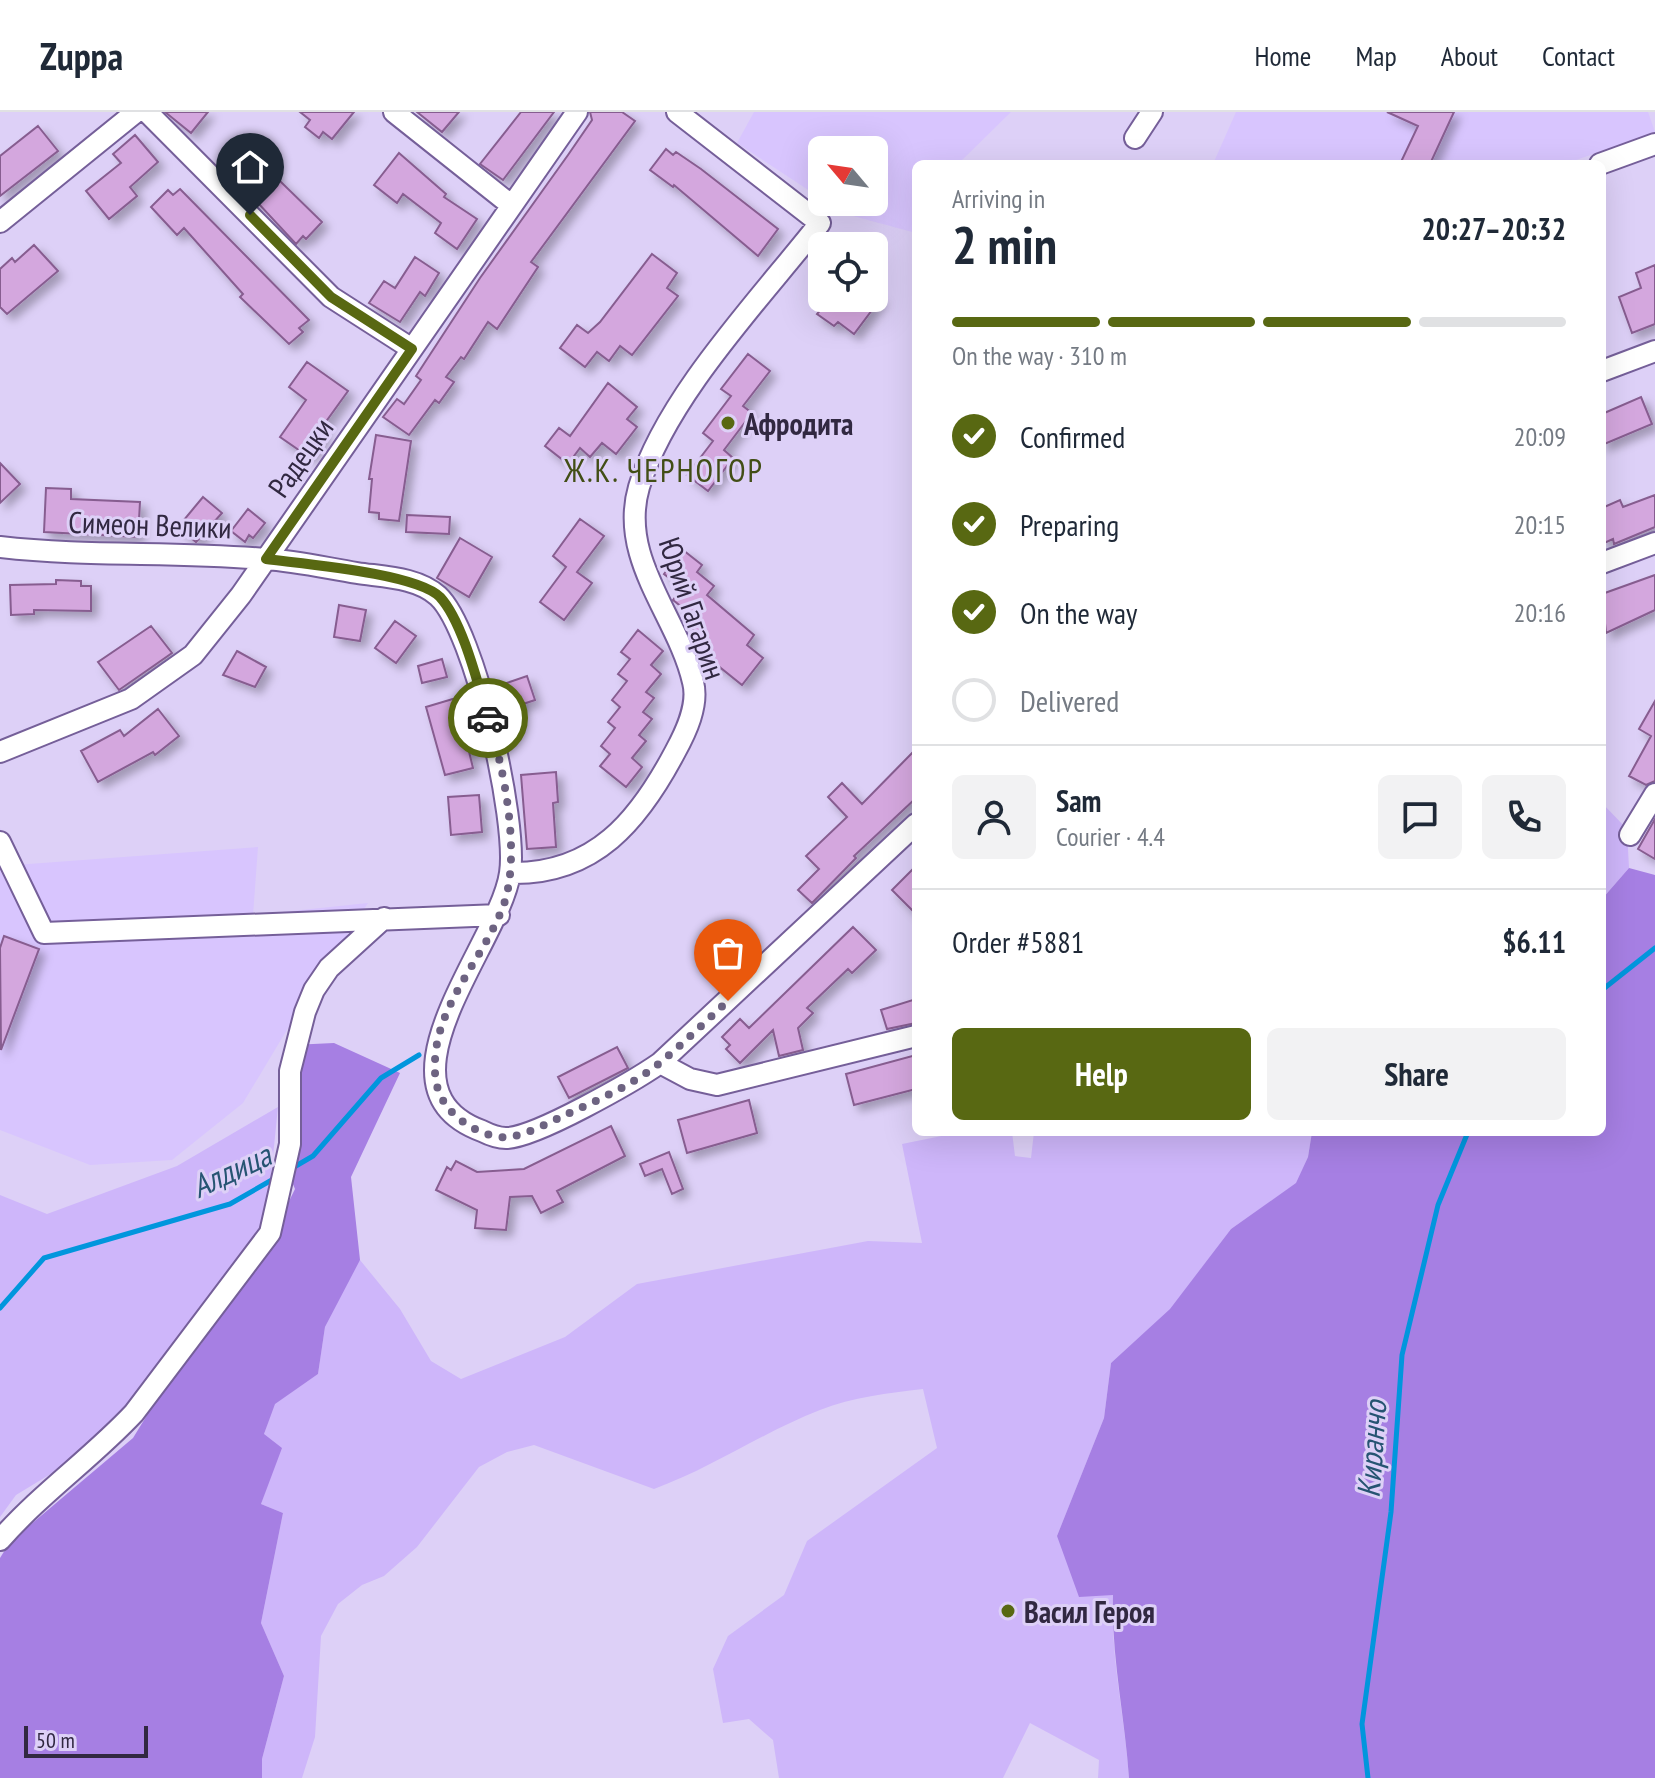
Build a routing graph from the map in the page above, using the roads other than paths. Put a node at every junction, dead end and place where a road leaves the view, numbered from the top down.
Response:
1 (136, 112) edge
2 (147, 112) edge
3 (394, 112) edge
4 (577, 112) edge
5 (677, 112) edge
6 (1152, 112) edge
7 (1135, 138) dead end
8 (1655, 144) edge
9 (1606, 162) edge
10 (511, 205) junction
11 (0, 222) edge
12 (412, 349) junction
13 (1655, 351) edge
14 (1606, 369) edge
15 (1655, 543) edge
16 (0, 547) edge
17 (266, 559) junction
18 (1606, 561) edge
19 (0, 752) edge
20 (1655, 794) edge
21 (912, 828) edge
22 (1630, 835) dead end
23 (0, 842) edge
24 (510, 873) junction
25 (499, 915) junction
26 (384, 918) junction
27 (912, 1037) edge
28 (660, 1063) junction
29 (0, 1540) edge

1 - 11 street
2 - 12 street
3 - 10 street
4 - 10 street, Радецки
5 - 24 street, Юрий Гагарин
6 - 7 street
8 - 9 street
10 - 12 street, Радецки
12 - 17 street, Радецки
13 - 14 street
15 - 18 street
16 - 17 street, Симеон Велики
17 - 19 street, Радецки
17 - 24 street, Симеон Велики
20 - 22 street
21 - 28 street, Симеон Велики
23 - 26 street
24 - 25 street, Симеон Велики
25 - 26 street
25 - 28 street, Симеон Велики
26 - 29 street
27 - 28 street

